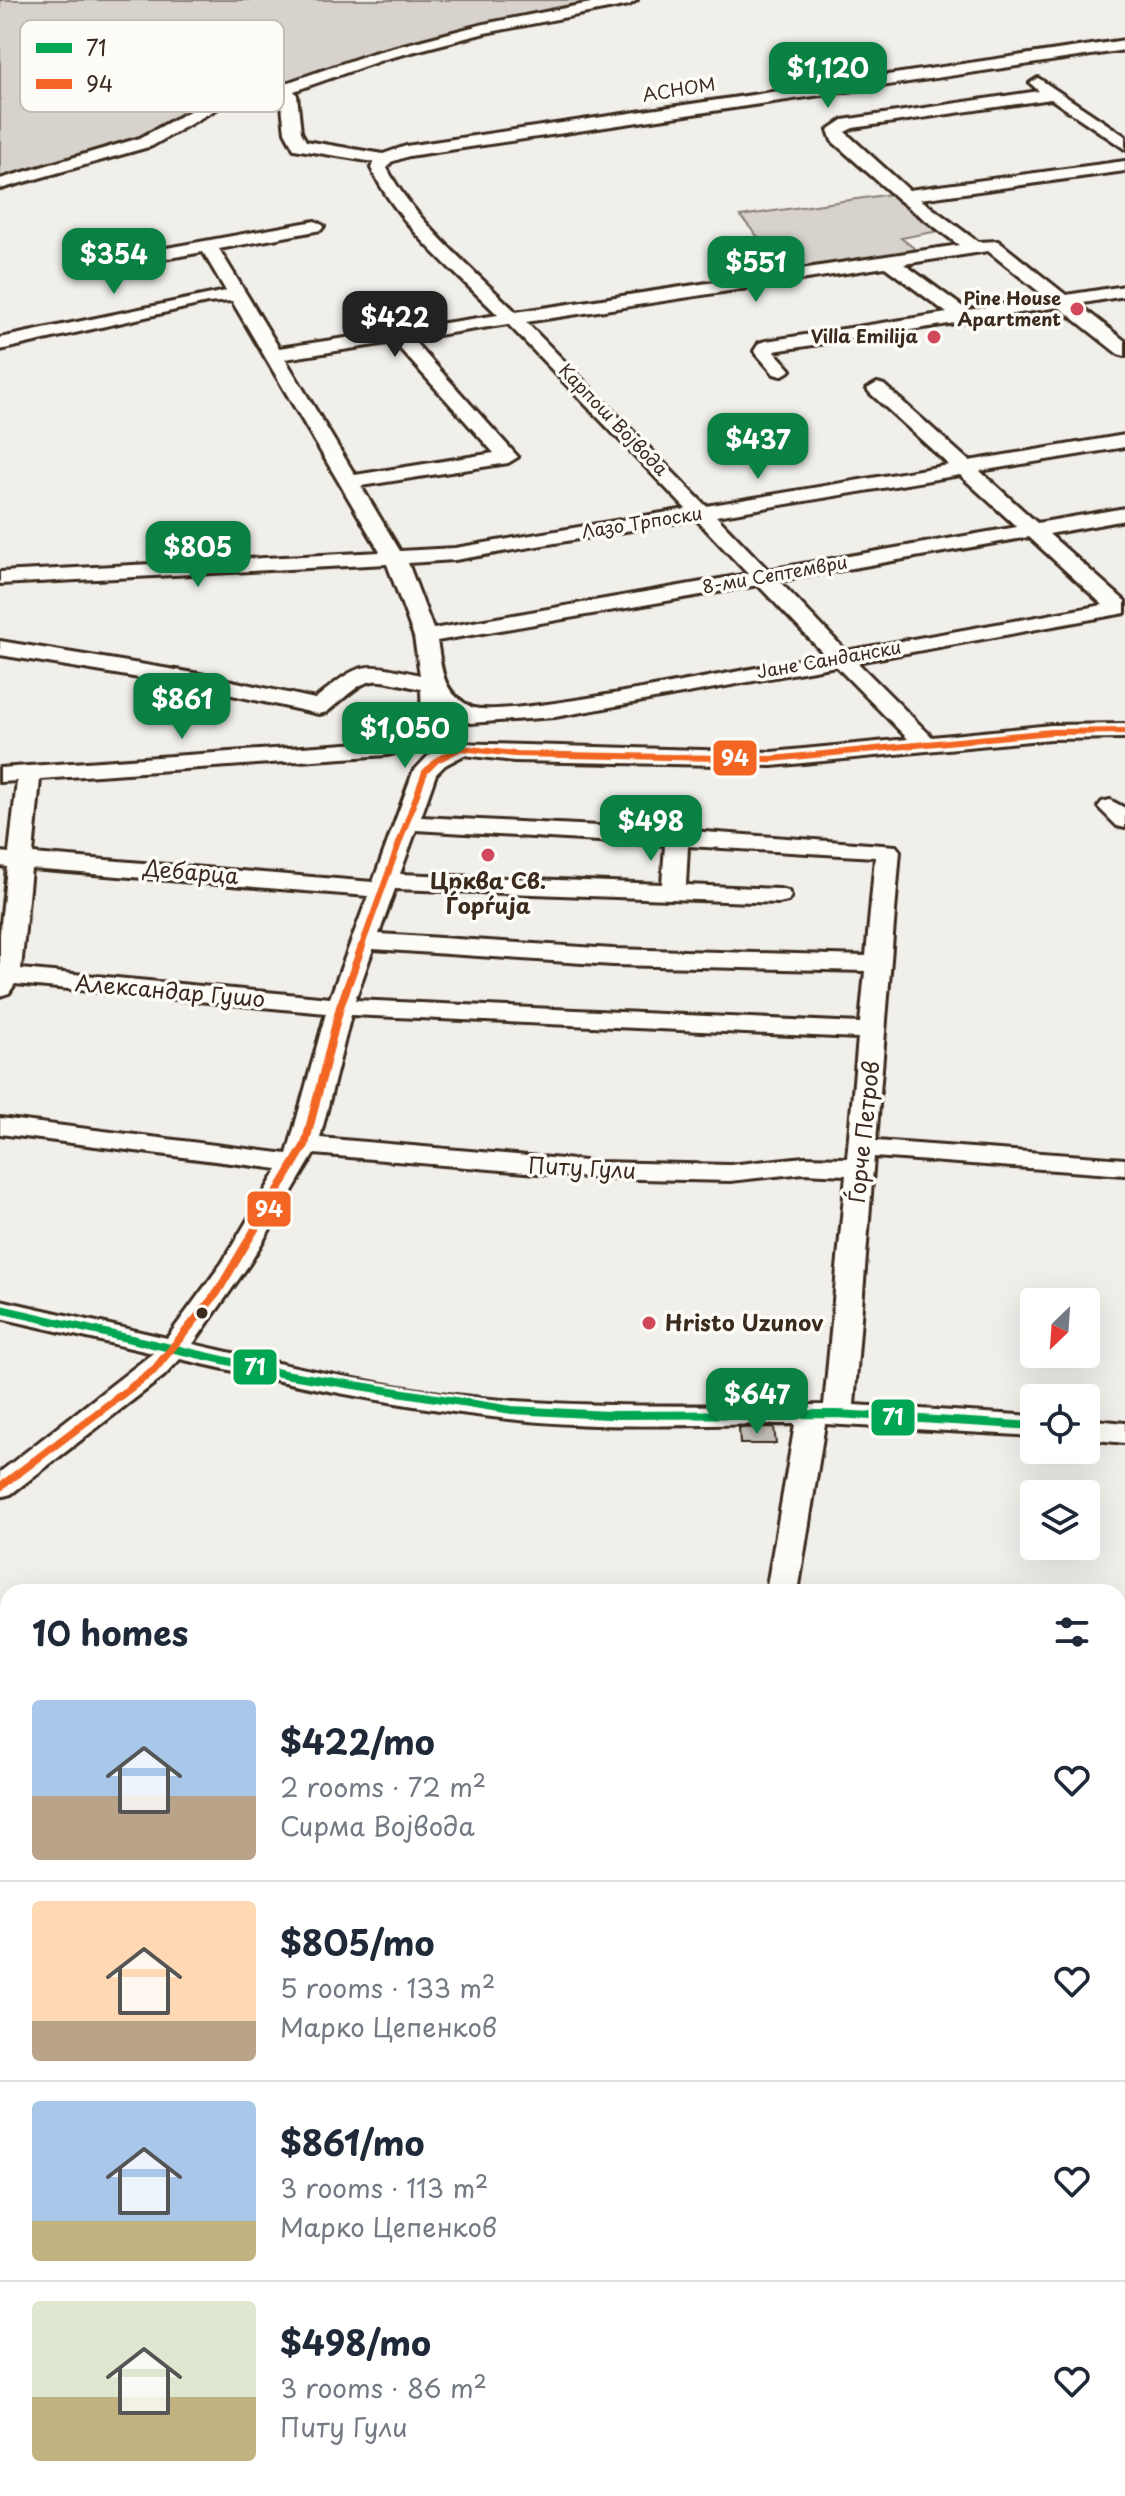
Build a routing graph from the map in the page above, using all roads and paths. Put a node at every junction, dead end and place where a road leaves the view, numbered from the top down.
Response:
1 (629, 0) edge
2 (1125, 45) edge
3 (1008, 61) junction
4 (284, 89) edge
5 (284, 93) edge
6 (1053, 94) junction
7 (200, 112) edge
8 (1125, 144) edge
9 (384, 159) junction
10 (1125, 166) edge
11 (0, 184) edge
12 (905, 196) junction
13 (315, 226) dead end
14 (208, 245) junction
15 (983, 246) junction
16 (889, 261) junction
17 (112, 263) dead end
18 (1125, 291) edge
19 (237, 295) junction
20 (1065, 301) junction
21 (963, 316) junction
22 (512, 319) junction
23 (400, 337) junction
24 (0, 344) edge
25 (1125, 350) edge
26 (271, 355) junction
27 (781, 370) dead end
28 (877, 389) dead end
29 (1125, 441) edge
30 (965, 468) junction
31 (348, 482) junction
32 (703, 512) junction
33 (1125, 514) edge
34 (1035, 530) junction
35 (395, 557) junction
36 (764, 577) junction
37 (0, 578) edge
38 (1122, 607) edge
39 (425, 637) junction
40 (0, 648) edge
41 (839, 657) junction
42 (434, 685) junction
43 (532, 714) junction
44 (470, 716) junction
45 (496, 731) junction
46 (1125, 731) edge
47 (444, 739) junction
48 (927, 745) junction
49 (395, 747) junction
50 (368, 748) junction
51 (538, 753) junction
52 (424, 767) junction
53 (29, 774) junction
54 (0, 775) edge
55 (409, 823) junction
56 (677, 837) junction
57 (10, 859) edge
58 (384, 885) junction
59 (674, 891) junction
60 (779, 896) dead end
61 (364, 941) junction
62 (880, 964) junction
63 (3, 979) edge
64 (340, 1007) junction
65 (874, 1031) junction
66 (0, 1126) edge
67 (300, 1154) junction
68 (861, 1157) junction
69 (1125, 1167) edge
70 (0, 1309) edge
71 (175, 1349) junction
72 (825, 1414) junction
73 (1020, 1425) edge
74 (1100, 1430) edge
75 (1125, 1433) edge
76 (0, 1487) edge
77 (784, 1584) edge

1 - 4 street
2 - 3 street, АСНОМ
3 - 6 street
3 - 9 street, АСНОМ
5 - 9 street
6 - 8 street
6 - 12 street
7 - 11 street
9 - 22 street, Карпош Војвода
10 - 12 street
12 - 15 street
13 - 14 street
14 - 17 street
14 - 19 street
15 - 16 street
15 - 20 street
16 - 21 street
16 - 22 street
18 - 20 street
19 - 24 street
19 - 26 street
20 - 21 street
20 - 25 street
21 - 27 street
22 - 23 street
22 - 32 street, Карпош Војвода
23 - 26 street
23 - 31 street
26 - 31 street
28 - 30 street
29 - 30 street, Лазо Трпоски
30 - 32 street, Лазо Трпоски
30 - 34 street
31 - 35 street
32 - 35 street, Лазо Трпоски
32 - 36 street, Карпош Војвода
33 - 34 street, 8-ми Септември
34 - 36 street, 8-ми Септември
34 - 38 street
35 - 37 street, Лазо Трпоски
35 - 39 street
36 - 39 street, 8-ми Септември
36 - 41 street, Карпош Војвода
38 - 41 street, Јане Сандански
39 - 42 street
40 - 42 street
41 - 43 street, Јане Сандански
41 - 48 street, Карпош Војвода
42 - 44 street
42 - 47 street
43 - 44 street, Јане Сандански
43 - 45 street, Јане Сандански
44 - 45 street
44 - 47 street, Јане Сандански
45 - 47 street, Јане Сандански
45 - 51 street
46 - 48 street
47 - 49 street
47 - 50 street
47 - 51 street
47 - 52 street
48 - 51 street
49 - 50 street
49 - 52 street
50 - 53 street
52 - 55 street
53 - 54 street
53 - 57 street
55 - 56 street
55 - 58 street
56 - 59 street
56 - 62 street, Ѓорче Петров
57 - 58 street, Дебарца
57 - 63 street
58 - 59 street
58 - 61 street
59 - 60 street
61 - 62 street
61 - 64 street
62 - 65 street, Ѓорче Петров
63 - 64 street, Александар Гушо
64 - 65 street
64 - 67 street
65 - 68 street, Ѓорче Петров
66 - 67 street, Питу Гули
67 - 68 street, Питу Гули
67 - 71 street
68 - 69 street, Питу Гули
68 - 72 street, Ѓорче Петров
70 - 71 street
71 - 72 street
71 - 76 street
72 - 73 street
72 - 77 street, Ѓорче Петров
74 - 75 street

